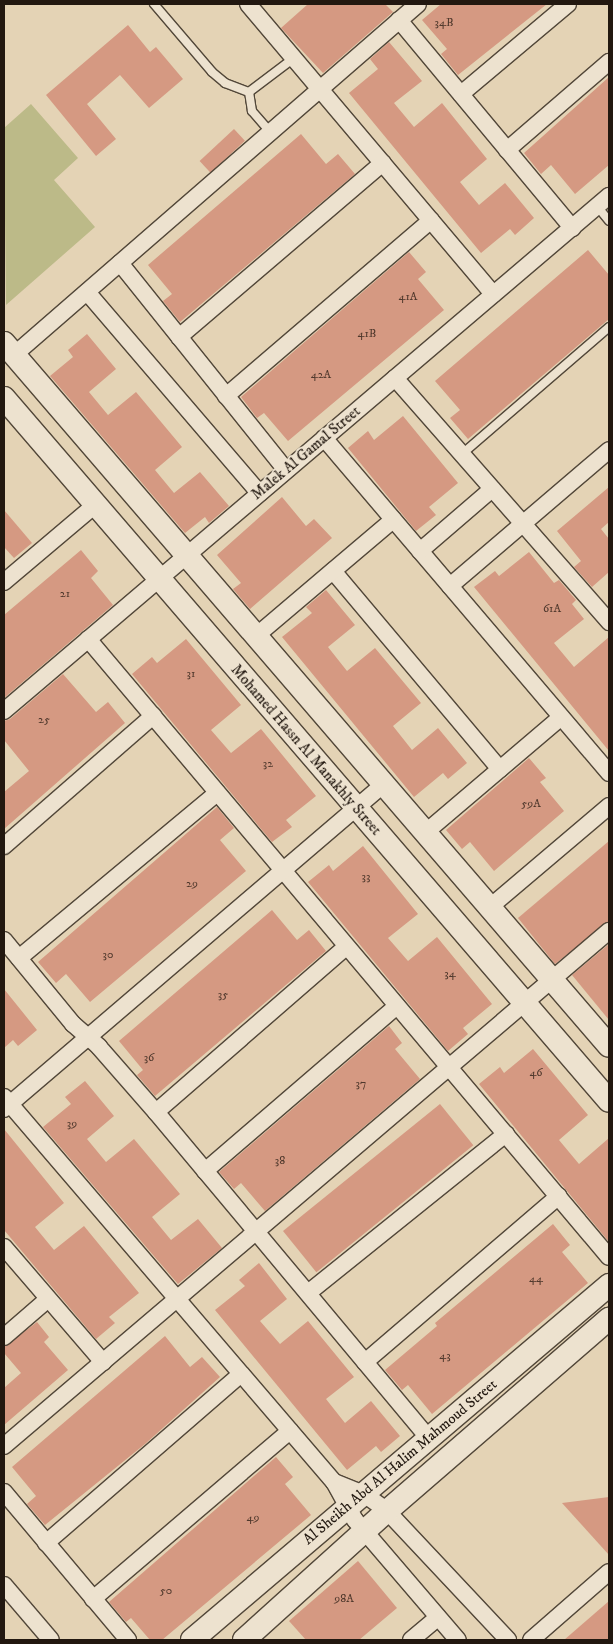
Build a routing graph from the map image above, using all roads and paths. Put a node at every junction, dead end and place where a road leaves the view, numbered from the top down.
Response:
1 (154, 4) edge
2 (418, 4) edge
3 (568, 4) edge
4 (256, 7) edge
5 (399, 20) junction
6 (294, 58) junction
7 (609, 62) edge
8 (320, 89) junction
9 (249, 92) junction
10 (461, 94) junction
11 (270, 132) junction
12 (507, 150) junction
13 (383, 163) junction
14 (603, 201) edge
15 (431, 220) junction
16 (609, 221) edge
17 (572, 228) junction
18 (120, 263) junction
19 (86, 292) junction
20 (493, 294) junction
21 (609, 327) edge
22 (179, 337) junction
23 (9, 349) edge
24 (395, 378) junction
25 (226, 396) junction
26 (7, 410) edge
27 (324, 438) junction
28 (609, 450) edge
29 (462, 454) junction
30 (286, 470) junction
31 (492, 489) junction
32 (259, 494) junction
33 (95, 505) junction
34 (393, 520) junction
35 (522, 524) junction
36 (420, 551) junction
37 (186, 555) junction
38 (332, 571) junction
39 (158, 579) junction
40 (4, 582) edge
41 (450, 586) junction
42 (609, 622) edge
43 (256, 636) junction
44 (88, 639) junction
45 (4, 711) edge
46 (152, 716) junction
47 (561, 717) junction
48 (500, 769) junction
49 (609, 773) edge
50 (384, 784) junction
51 (217, 793) junction
52 (609, 806) edge
53 (356, 808) junction
54 (426, 832) junction
55 (4, 846) edge
56 (282, 872) junction
57 (490, 908) junction
58 (609, 931) edge
59 (4, 940) edge
60 (346, 946) junction
61 (19, 958) junction
62 (552, 979) junction
63 (525, 1003) junction
64 (397, 1006) junction
65 (89, 1037) junction
66 (609, 1046) edge
67 (449, 1067) junction
68 (609, 1101) edge
69 (6, 1103) edge
70 (156, 1112) junction
71 (506, 1134) junction
72 (205, 1171) junction
73 (559, 1196) junction
74 (256, 1231) junction
75 (4, 1247) edge
76 (609, 1257) edge
77 (609, 1284) edge
78 (308, 1293) junction
79 (48, 1298) junction
80 (177, 1299) junction
81 (605, 1326) edge
82 (4, 1337) edge
83 (103, 1362) junction
84 (365, 1362) junction
85 (241, 1374) junction
86 (290, 1431) junction
87 (429, 1438) junction
88 (4, 1446) edge
89 (4, 1492) edge
90 (355, 1501) junction
91 (387, 1511) junction
92 (365, 1531) junction
93 (46, 1543) junction
94 (609, 1572) edge
95 (4, 1585) edge
96 (93, 1599) junction
97 (438, 1617) junction
98 (51, 1640) edge
99 (128, 1640) edge
100 (192, 1640) edge
101 (244, 1640) edge
102 (411, 1640) edge
103 (458, 1640) edge
104 (508, 1640) edge
105 (530, 1640) edge

1 - 9 lane
2 - 5 street
3 - 10 street
4 - 6 street
5 - 8 street
5 - 10 street
6 - 8 street
6 - 9 lane
7 - 12 street
8 - 11 street
8 - 13 street
9 - 11 lane
10 - 12 street
11 - 18 street
12 - 17 street
13 - 15 street
13 - 22 street
14 - 16 lane
14 - 17 street, Malek Al Gamal Street
15 - 20 street
15 - 25 street
17 - 20 street, Malek Al Gamal Street
18 - 19 street
18 - 22 street
19 - 23 street
19 - 32 street
20 - 24 street, Malek Al Gamal Street
21 - 29 lane
22 - 25 street
23 - 37 street
24 - 27 street, Malek Al Gamal Street
24 - 29 street
25 - 30 street
26 - 33 street, Mohamed Hassn Al Manakhly Street
27 - 30 street, Malek Al Gamal Street
27 - 34 street
28 - 35 street
29 - 31 street
30 - 32 street, Malek Al Gamal Street
31 - 35 street
31 - 36 street
32 - 37 street, Malek Al Gamal Street
33 - 39 street, Mohamed Hassn Al Manakhly Street
33 - 40 street
34 - 36 street
34 - 38 street
35 - 41 street
35 - 42 street
36 - 41 street
37 - 39 street, Malek Al Gamal Street
37 - 43 street
38 - 43 street
38 - 48 street
39 - 44 street, Malek Al Gamal Street
39 - 53 street, Mohamed Hassn Al Manakhly Street
41 - 47 street
43 - 50 street
44 - 45 street, Malek Al Gamal Street
44 - 46 street
46 - 51 street
46 - 55 street
47 - 48 street
47 - 49 street
48 - 54 street
50 - 53 street
50 - 54 street
51 - 56 street
51 - 61 street
52 - 57 street
53 - 56 street
53 - 63 street, Mohamed Hassn Al Manakhly Street
54 - 57 street
56 - 60 street
56 - 65 street
57 - 62 street
58 - 62 street
59 - 61 street
60 - 64 street
60 - 70 street
61 - 65 street
62 - 63 street
62 - 66 street
63 - 67 street
63 - 68 street, Mohamed Hassn Al Manakhly Street
64 - 67 street
64 - 72 street
65 - 69 street
65 - 70 street
67 - 71 street
67 - 74 street
69 - 80 street
70 - 72 street
71 - 73 street
71 - 78 street
72 - 74 street
73 - 76 street
73 - 84 street
74 - 78 street
74 - 80 street
75 - 79 street
77 - 87 street, Al Sheikh Abd Al Halim Mahmoud Street
78 - 84 street
79 - 82 street
79 - 83 street
80 - 83 street
80 - 85 street
81 - 91 street, Al Sheikh Abd Al Halim Mahmoud Street
83 - 88 street
84 - 87 street
85 - 86 street
85 - 93 street
86 - 90 street
86 - 96 street
87 - 90 street, Al Sheikh Abd Al Halim Mahmoud Street
89 - 93 street
90 - 91 street
90 - 92 street
90 - 100 street, Al Sheikh Abd Al Halim Mahmoud Street
91 - 92 street, Al Sheikh Abd Al Halim Mahmoud Street
91 - 104 street
92 - 97 street
92 - 101 street, Al Sheikh Abd Al Halim Mahmoud Street
93 - 96 street
94 - 105 street
95 - 98 street
96 - 99 street
97 - 102 street
97 - 103 street

